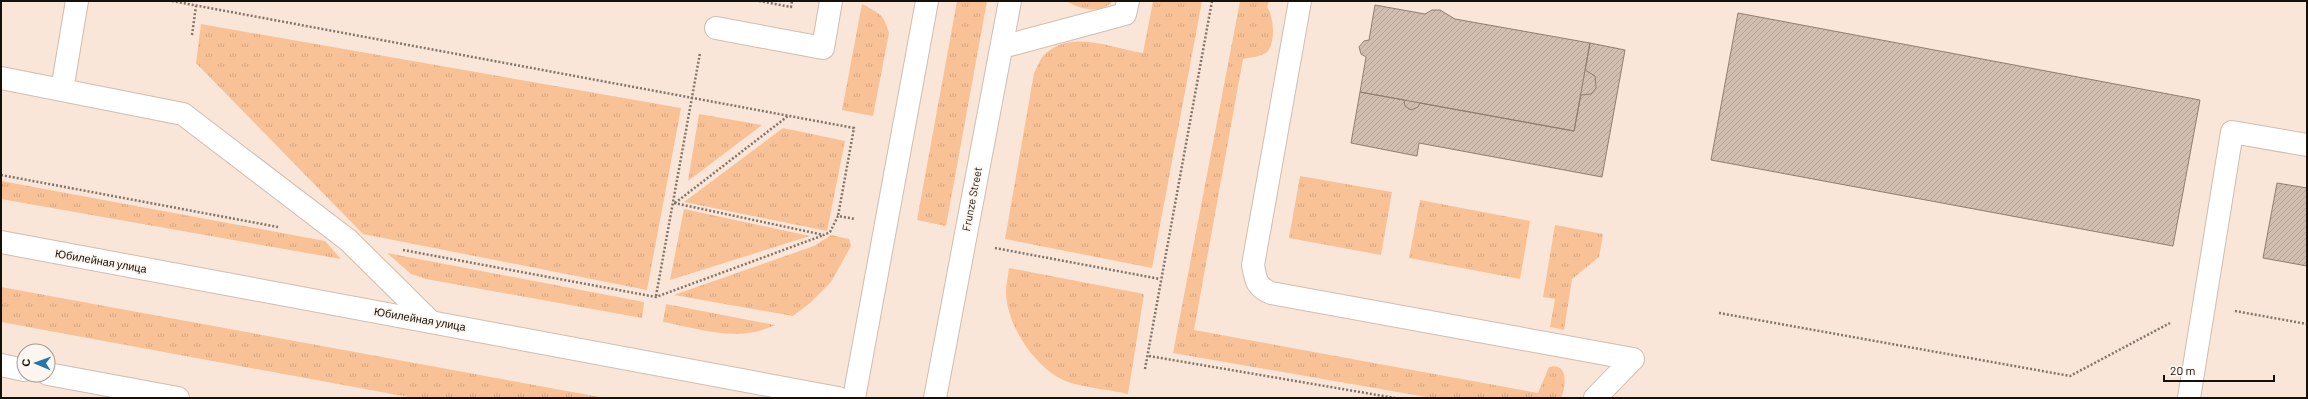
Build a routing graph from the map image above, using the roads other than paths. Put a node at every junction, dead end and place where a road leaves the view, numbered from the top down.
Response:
1 (77, 1) edge
2 (831, 1) edge
3 (927, 1) edge
4 (1010, 1) edge
5 (1128, 1) edge
6 (1300, 1) edge
7 (716, 28) dead end
8 (1002, 47) junction
9 (1, 78) edge
10 (62, 90) junction
11 (2307, 145) edge
12 (1, 242) edge
13 (430, 321) junction
14 (1, 365) edge
15 (16, 368) edge
16 (56, 375) edge
17 (178, 398) edge
18 (838, 398) edge
19 (854, 398) edge
20 (935, 398) edge
21 (1595, 398) edge
22 (2189, 398) edge

1 - 10 main road
2 - 7 main road
3 - 19 main road
4 - 8 main road, Frunze Street
5 - 8 main road
6 - 21 main road
8 - 20 main road, Frunze Street
9 - 10 main road
10 - 13 main road
11 - 22 main road
12 - 13 main road, Юбилейная улица
13 - 18 main road, Юбилейная улица
14 - 15 main road
16 - 17 main road

